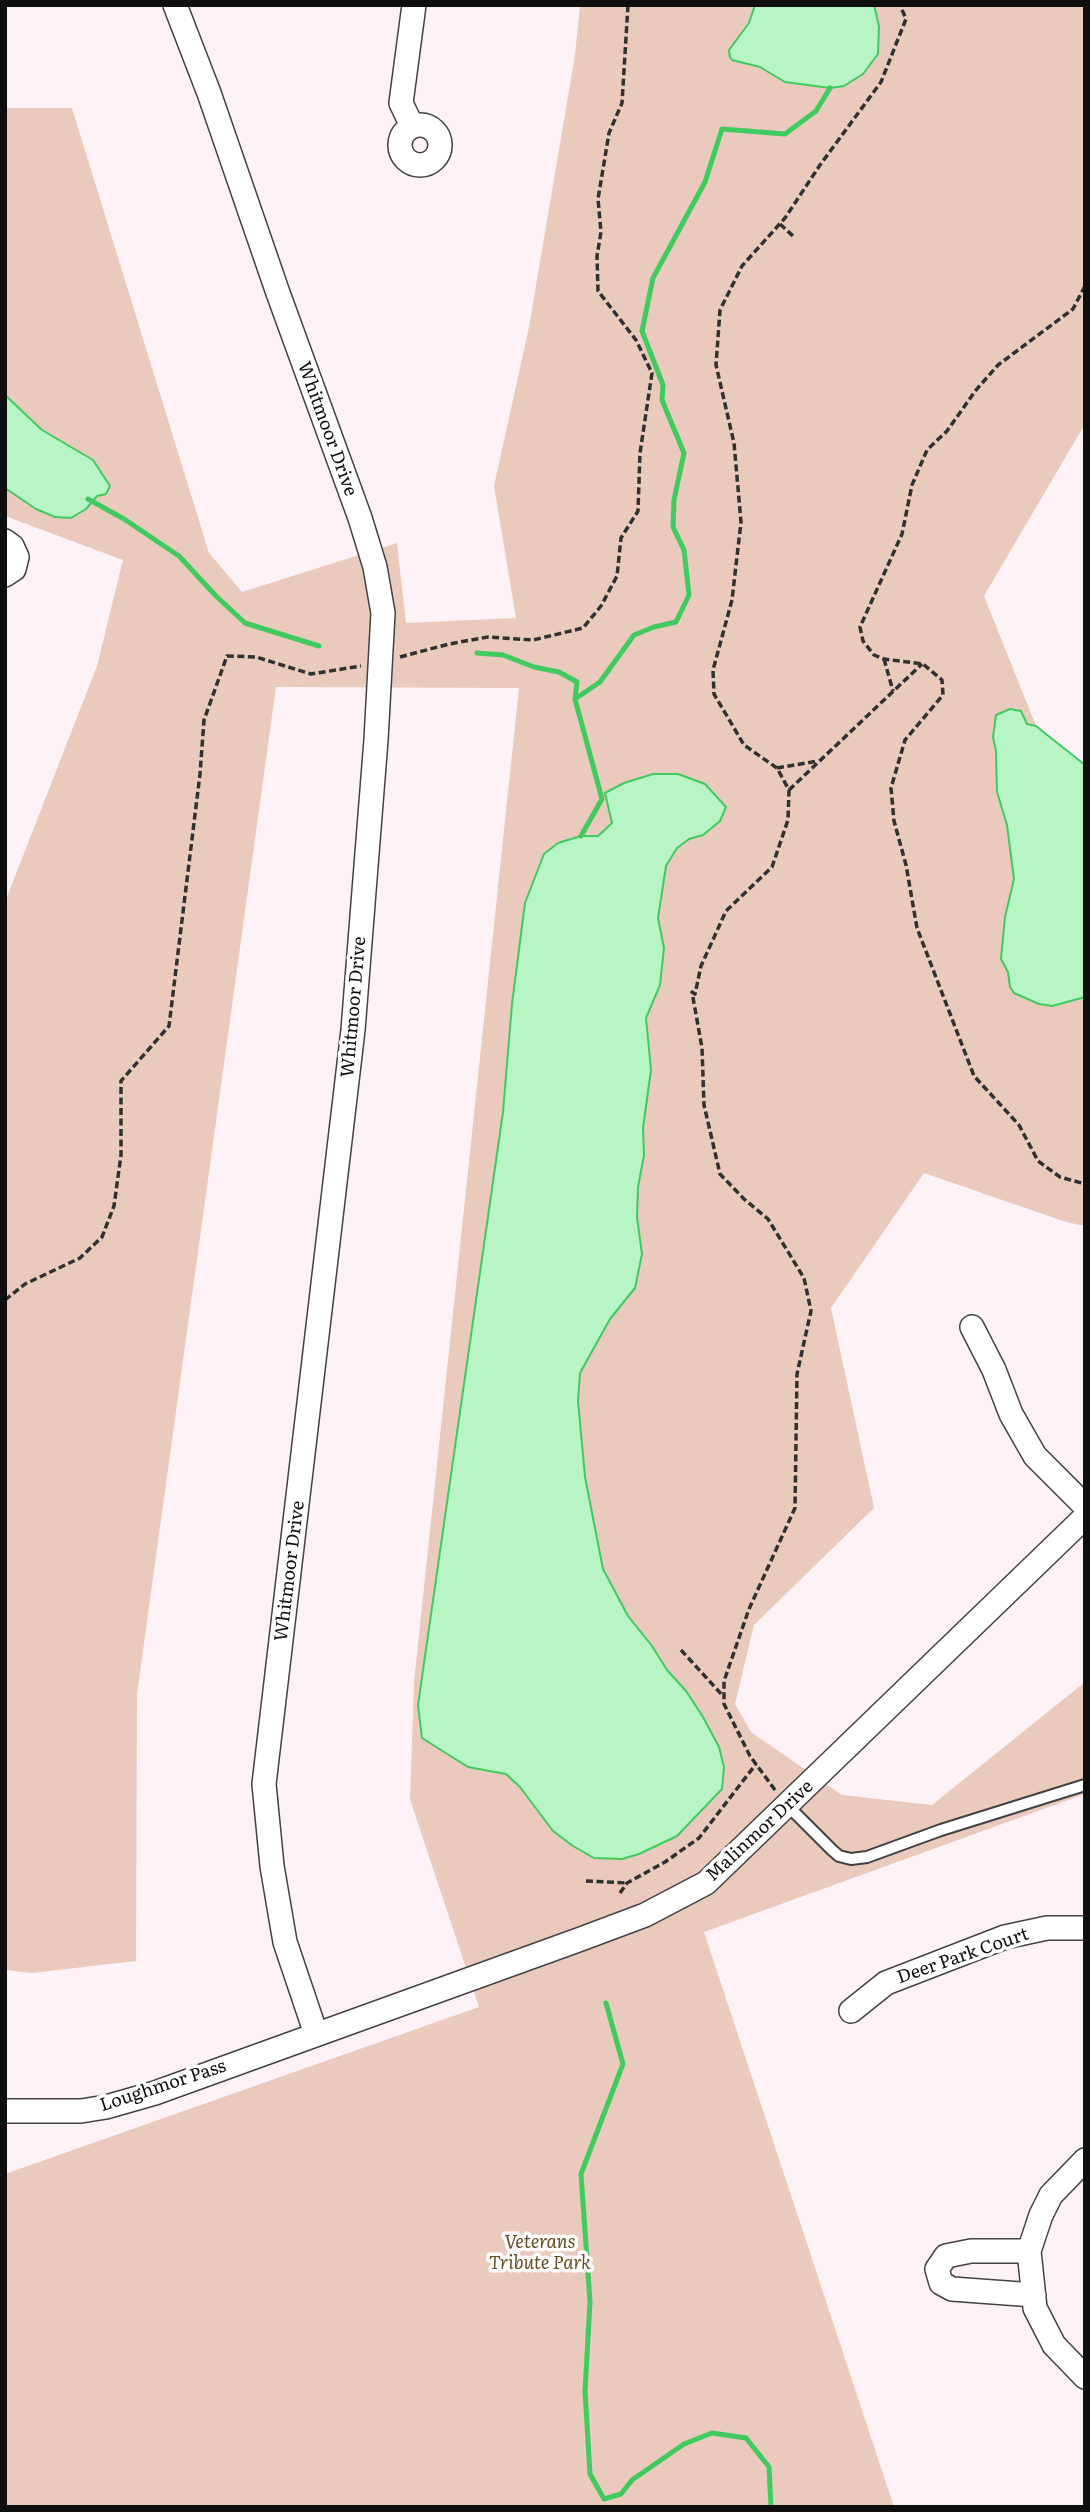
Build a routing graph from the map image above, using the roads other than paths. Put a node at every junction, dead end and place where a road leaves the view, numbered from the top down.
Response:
1 (175, 5) edge
2 (414, 5) edge
3 (412, 126) dead end
4 (5, 541) edge
5 (5, 575) edge
6 (972, 1327) dead end
7 (1085, 1506) edge
8 (1085, 1517) edge
9 (1085, 1785) edge
10 (788, 1807) junction
11 (1085, 1928) edge
12 (851, 2011) dead end
13 (316, 2034) junction
14 (5, 2111) edge
15 (1085, 2160) edge
16 (1029, 2251) junction
17 (1034, 2295) junction
18 (1085, 2377) edge

1 - 13 street, Whitmoor Drive
2 - 3 street
4 - 5 street
6 - 7 street
8 - 10 street, Malinmor Drive
9 - 10 lane
10 - 13 street, Malinmor Drive
11 - 12 street, Deer Park Court
13 - 14 street, Loughmor Pass
15 - 16 street
16 - 17 street
16 - 17 street
17 - 18 street

